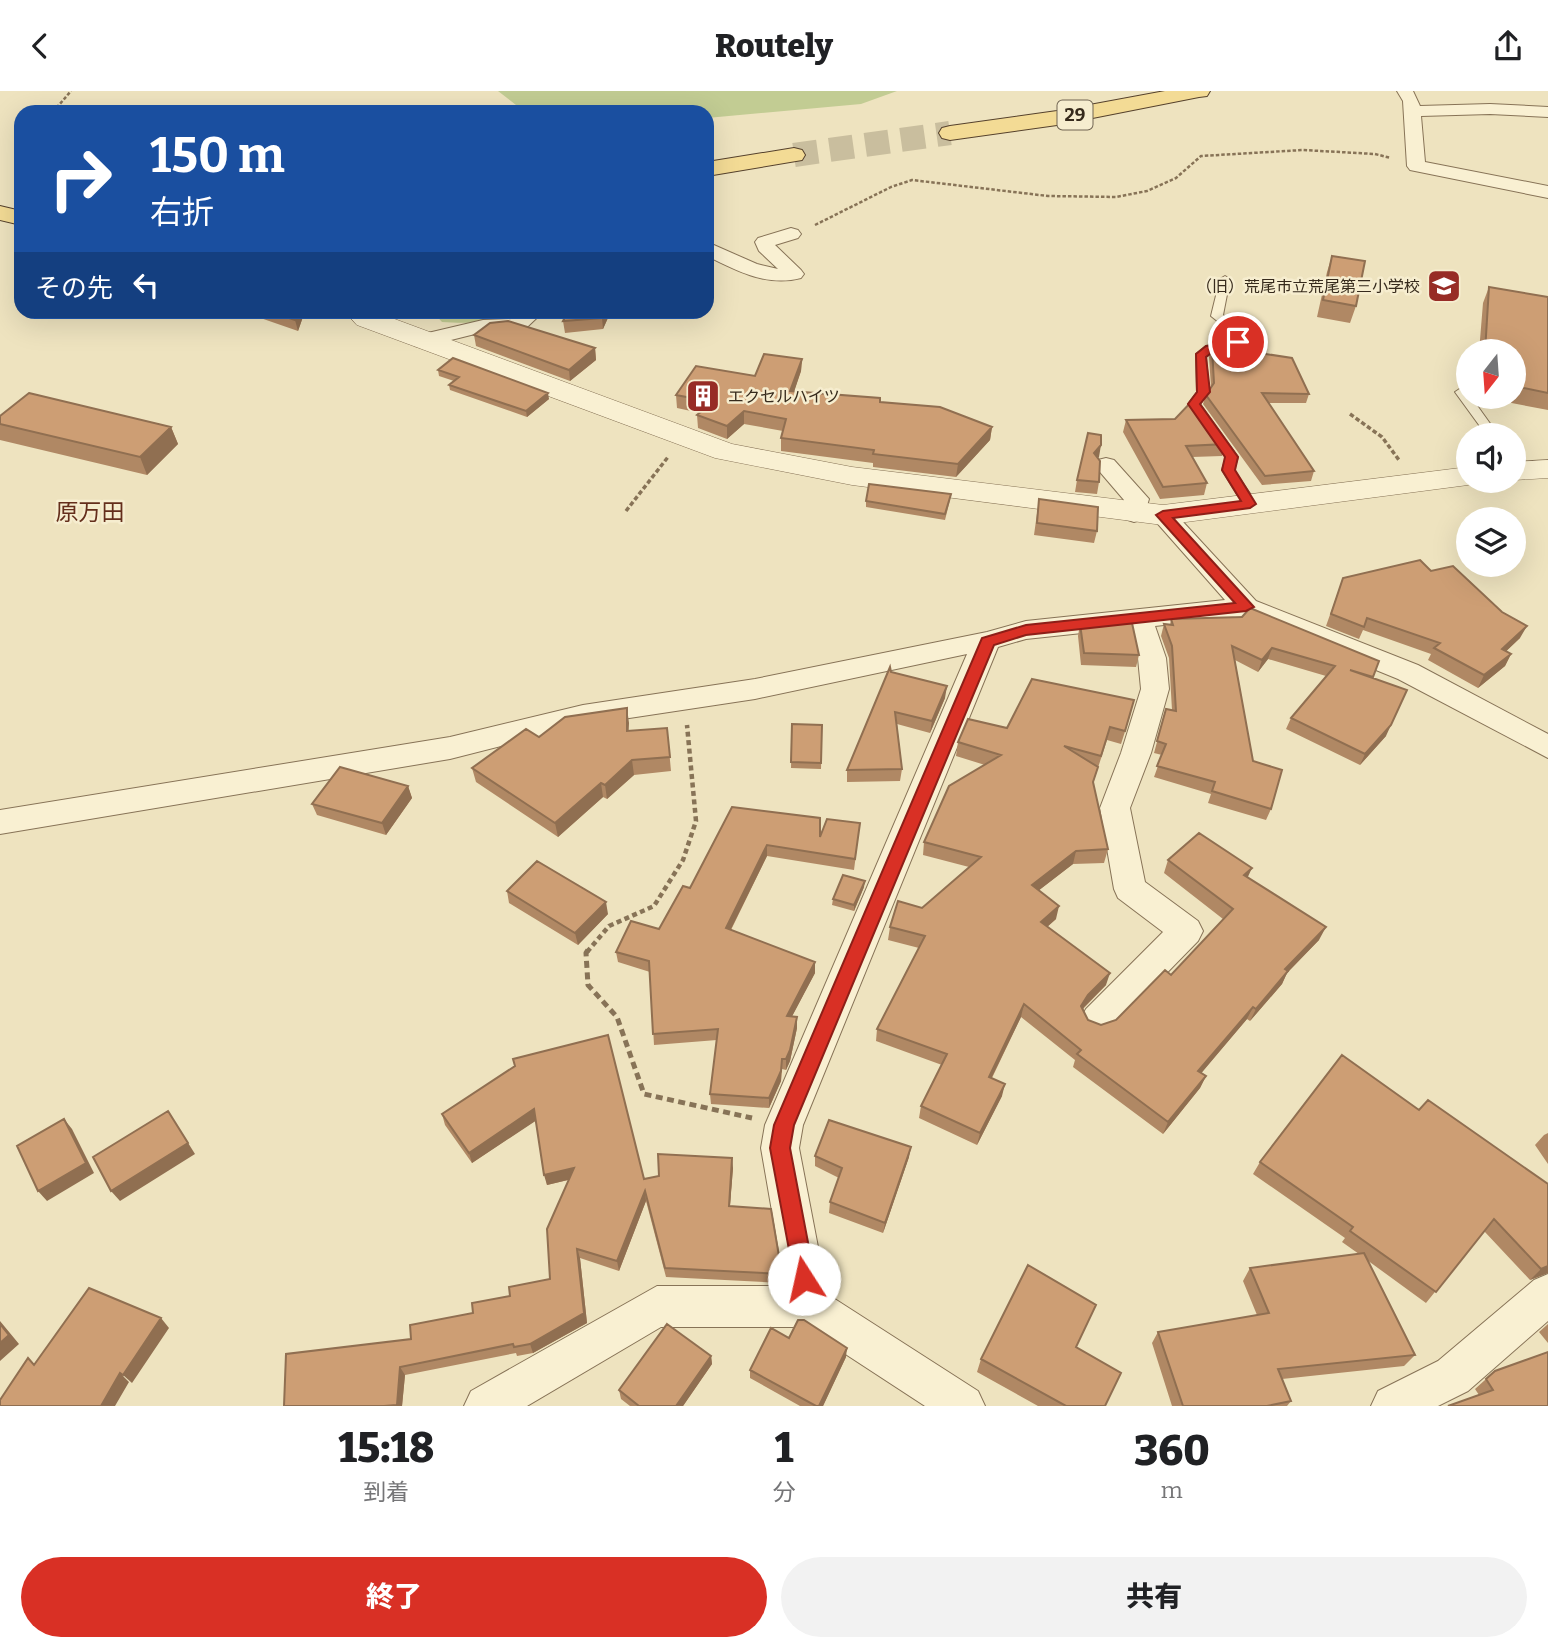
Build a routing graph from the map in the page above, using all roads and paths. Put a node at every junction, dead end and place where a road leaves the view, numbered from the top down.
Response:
1 (71, 91) edge
2 (1199, 91) edge
3 (1405, 91) edge
4 (59, 105) edge
5 (1411, 111) junction
6 (1548, 113) edge
7 (950, 133) tunnel mouth
8 (794, 155) tunnel mouth
9 (1416, 166) junction
10 (714, 168) edge
11 (1548, 192) edge
12 (791, 234) joint
13 (714, 252) edge
14 (1225, 279) dead end
15 (366, 319) edge
16 (524, 319) edge
17 (423, 341) junction
18 (1350, 414) dead end
19 (685, 438) junction
20 (1106, 465) dead end
21 (1526, 469) edge
22 (1548, 469) edge
23 (1456, 477) edge
24 (1411, 482) junction
25 (1250, 504) junction
26 (626, 511) dead end
27 (1149, 514) junction
28 (1239, 600) junction
29 (1139, 618) junction
30 (988, 641) junction
31 (685, 700) junction
32 (1548, 747) edge
33 (0, 822) edge
34 (1098, 1020) dead end
35 (784, 1125) junction
36 (1548, 1294) edge
37 (809, 1305) junction
38 (486, 1406) edge
39 (964, 1406) edge
40 (1393, 1406) edge

1 - 4 path
2 - 7 main road, 29
3 - 5 street
5 - 6 street
5 - 9 street
8 - 10 main road
9 - 11 street
9 - 12 path
12 - 13 street
14 - 25 lane
15 - 17 street
16 - 17 street
17 - 19 street
18 - 24 path
19 - 26 path
19 - 27 street
20 - 27 street
21 - 22 street
23 - 24 street
24 - 25 street
25 - 27 street
27 - 28 street
28 - 29 street
28 - 32 street
29 - 30 street
29 - 34 street
30 - 31 street
30 - 35 street
31 - 33 street
31 - 35 path
35 - 37 street
36 - 40 street
37 - 38 street
37 - 39 street

